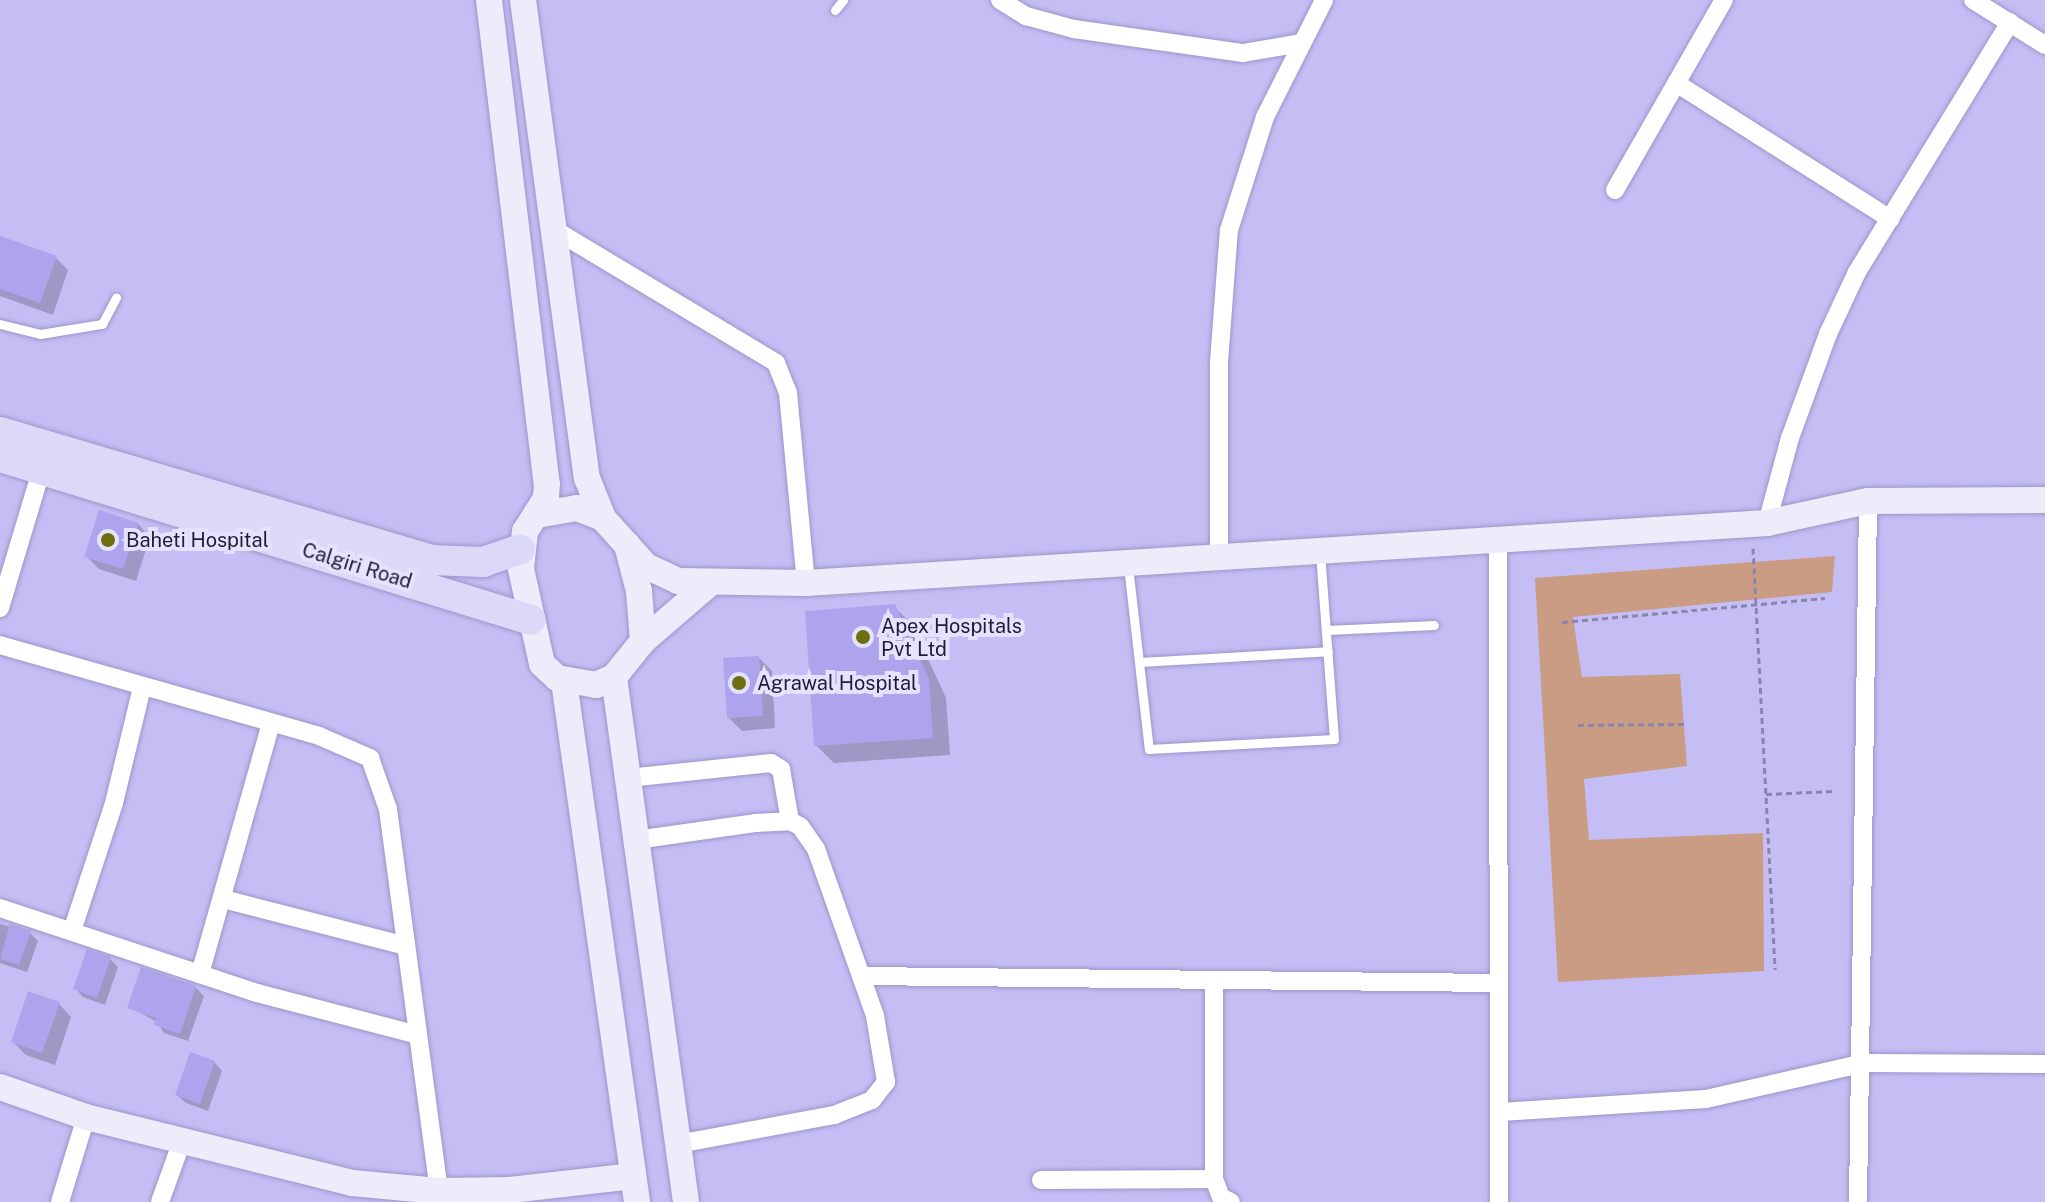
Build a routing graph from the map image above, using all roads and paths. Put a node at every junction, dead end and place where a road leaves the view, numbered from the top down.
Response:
1 (489, 0) edge
2 (523, 0) edge
3 (843, 0) edge
4 (1324, 0) edge
5 (1724, 0) edge
6 (1973, 0) edge
7 (1009, 3) edge
8 (835, 10) dead end
9 (2010, 22) junction
10 (1302, 43) junction
11 (2045, 45) edge
12 (1676, 83) junction
13 (1615, 190) dead end
14 (1890, 219) junction
15 (555, 230) junction
16 (116, 298) dead end
17 (0, 324) edge
18 (0, 432) edge
19 (0, 457) edge
20 (45, 458) junction
21 (2045, 500) edge
22 (1868, 501) junction
23 (536, 515) junction
24 (603, 518) junction
25 (1760, 524) junction
26 (1498, 542) junction
27 (627, 545) junction
28 (520, 549) junction
29 (1320, 553) junction
30 (1219, 560) junction
31 (1128, 566) junction
32 (806, 583) junction
33 (709, 584) junction
34 (1825, 598) dead end
35 (1756, 602) junction
36 (0, 608) edge
37 (531, 620) junction
38 (1562, 622) dead end
39 (1434, 625) dead end
40 (1327, 630) junction
41 (643, 641) junction
42 (0, 645) edge
43 (1328, 651) junction
44 (1140, 662) junction
45 (614, 677) junction
46 (564, 681) junction
47 (142, 687) junction
48 (271, 723) junction
49 (1684, 724) dead end
50 (1578, 725) dead end
51 (628, 778) junction
52 (1834, 791) dead end
53 (1766, 794) junction
54 (790, 821) junction
55 (636, 840) junction
56 (223, 899) junction
57 (0, 908) edge
58 (72, 931) junction
59 (406, 946) junction
60 (1775, 969) dead end
61 (200, 974) junction
62 (861, 976) junction
63 (1214, 983) junction
64 (1499, 983) junction
65 (418, 1035) junction
66 (1864, 1063) junction
67 (2045, 1064) edge
68 (0, 1087) edge
69 (1500, 1112) junction
70 (86, 1117) junction
71 (182, 1141) junction
72 (677, 1144) junction
73 (1214, 1179) junction
74 (1041, 1180) dead end
75 (439, 1191) junction
76 (632, 1194) edge
77 (60, 1202) edge
78 (160, 1202) edge
79 (686, 1202) edge
80 (1231, 1202) edge
81 (1499, 1202) edge
82 (1858, 1202) edge

1 - 23 main road
2 - 15 main road
3 - 8 lane
4 - 10 street
5 - 12 street
6 - 9 street
7 - 10 street
9 - 11 street
9 - 14 street
10 - 30 street
12 - 13 street
12 - 14 street
14 - 25 street
15 - 24 main road
15 - 32 street
16 - 17 lane
18 - 20 main road, Calgiri Road
19 - 20 main road, Calgiri Road
20 - 28 main road, Calgiri Road
20 - 36 street
20 - 37 main road, Calgiri Road
21 - 22 main road
22 - 25 main road
22 - 66 street
23 - 24 main road
23 - 28 main road
24 - 27 main road
25 - 26 main road
25 - 35 path
26 - 29 main road
26 - 64 street
27 - 33 main road
27 - 41 main road
28 - 37 main road
29 - 30 main road
29 - 40 lane
30 - 31 main road
31 - 32 main road
31 - 44 lane
32 - 33 main road
33 - 41 main road
34 - 35 path
35 - 38 path
35 - 53 path
37 - 46 main road
39 - 40 lane
40 - 43 lane
41 - 45 main road
42 - 47 street
43 - 44 lane
43 - 44 lane
45 - 46 main road
45 - 51 main road
46 - 76 main road
47 - 48 street
47 - 58 street
48 - 56 street
48 - 59 street
49 - 50 path
51 - 54 street
51 - 55 main road
52 - 53 path
53 - 60 path
54 - 55 street
54 - 62 street
55 - 72 main road
56 - 59 street
56 - 61 street
57 - 58 street
58 - 61 street
59 - 65 street
61 - 65 street
62 - 63 street
62 - 72 street
63 - 64 street
63 - 73 street
64 - 69 street
65 - 75 street
66 - 67 street
66 - 69 street
66 - 82 street
68 - 70 main road
69 - 81 street
70 - 71 main road
70 - 77 street
71 - 75 main road
71 - 78 street
72 - 79 main road
73 - 74 street
73 - 80 street
75 - 76 main road

